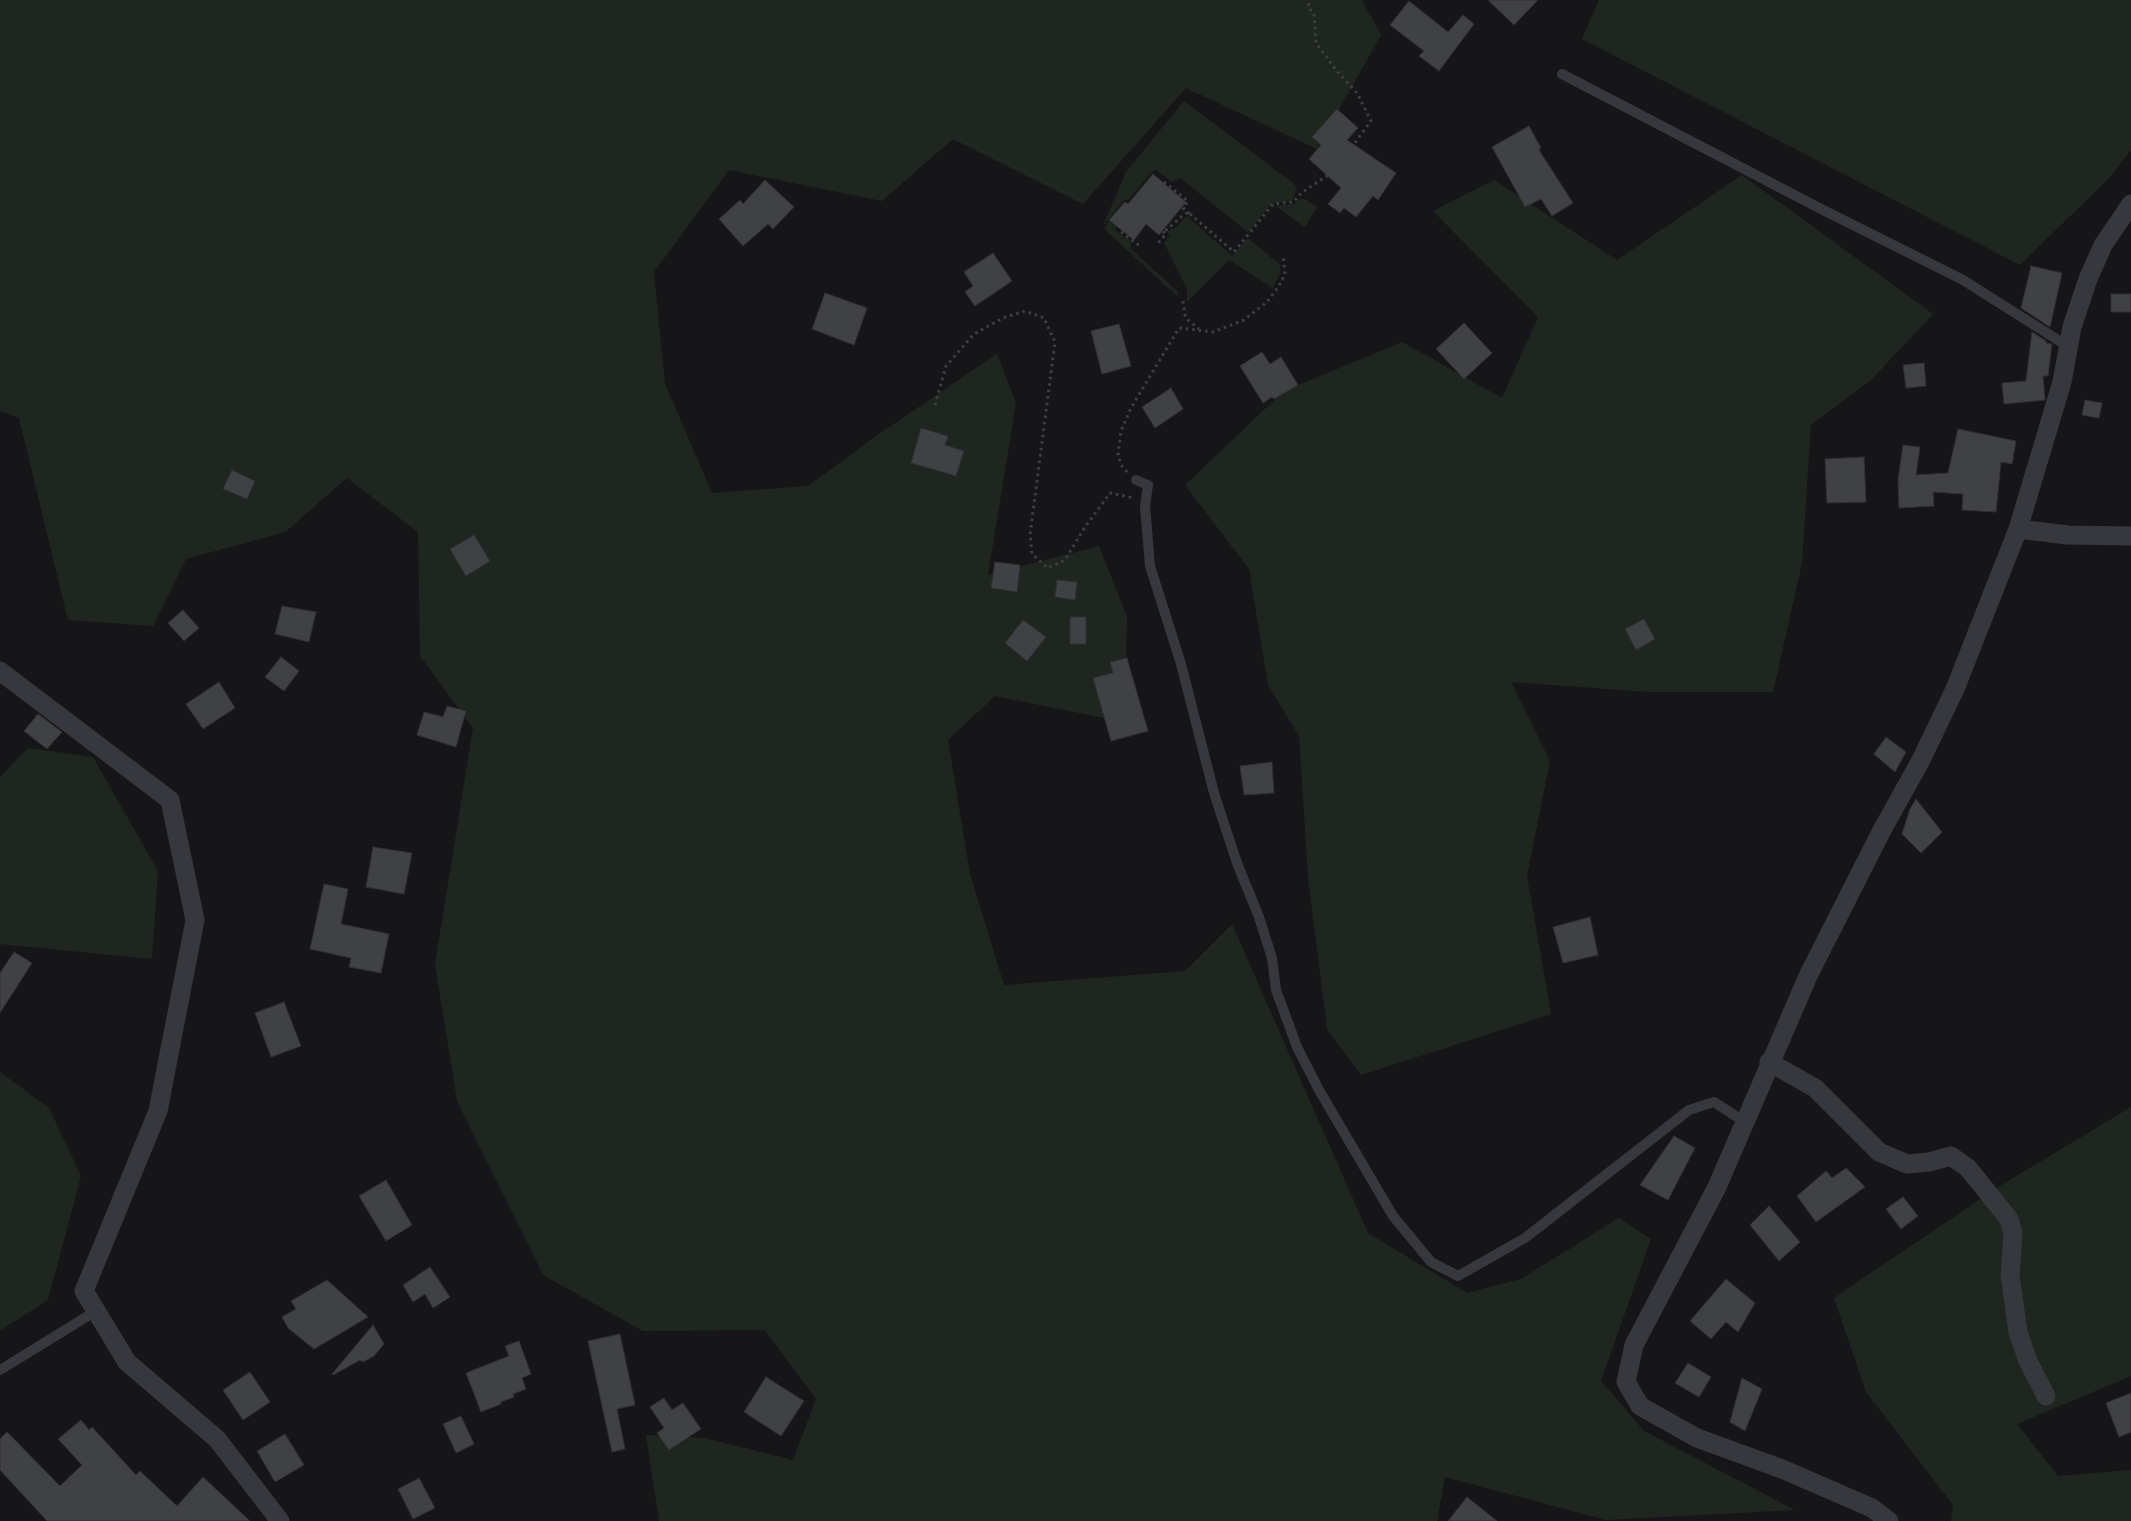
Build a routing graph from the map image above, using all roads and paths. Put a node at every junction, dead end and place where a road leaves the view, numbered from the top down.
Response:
1 (1310, 0) edge
2 (1562, 74) dead end
3 (1164, 182) dead end
4 (2131, 204) edge
5 (1190, 214) junction
6 (1153, 223) dead end
7 (1121, 232) dead end
8 (1164, 232) junction
9 (1158, 243) dead end
10 (1140, 246) dead end
11 (1283, 255) dead end
12 (1183, 301) dead end
13 (1202, 330) junction
14 (2069, 348) junction
15 (935, 405) dead end
16 (1136, 480) joint
17 (1145, 506) junction
18 (2018, 529) junction
19 (2131, 536) edge
20 (0, 671) edge
21 (1770, 1062) junction
22 (1745, 1122) junction
23 (96, 1310) junction
24 (0, 1370) edge
25 (2046, 1396) dead end
26 (274, 1518) edge
27 (1889, 1521) edge

1 - 5 path
2 - 14 lane
3 - 5 path
4 - 14 street
5 - 8 path
6 - 8 path
7 - 10 path
8 - 9 path
11 - 13 path
12 - 13 path
13 - 16 path
14 - 18 street
15 - 17 path
16 - 17 lane
17 - 22 lane
18 - 19 street
18 - 21 street
20 - 23 street
21 - 22 street
21 - 25 street
22 - 27 street
23 - 24 lane
23 - 26 street

